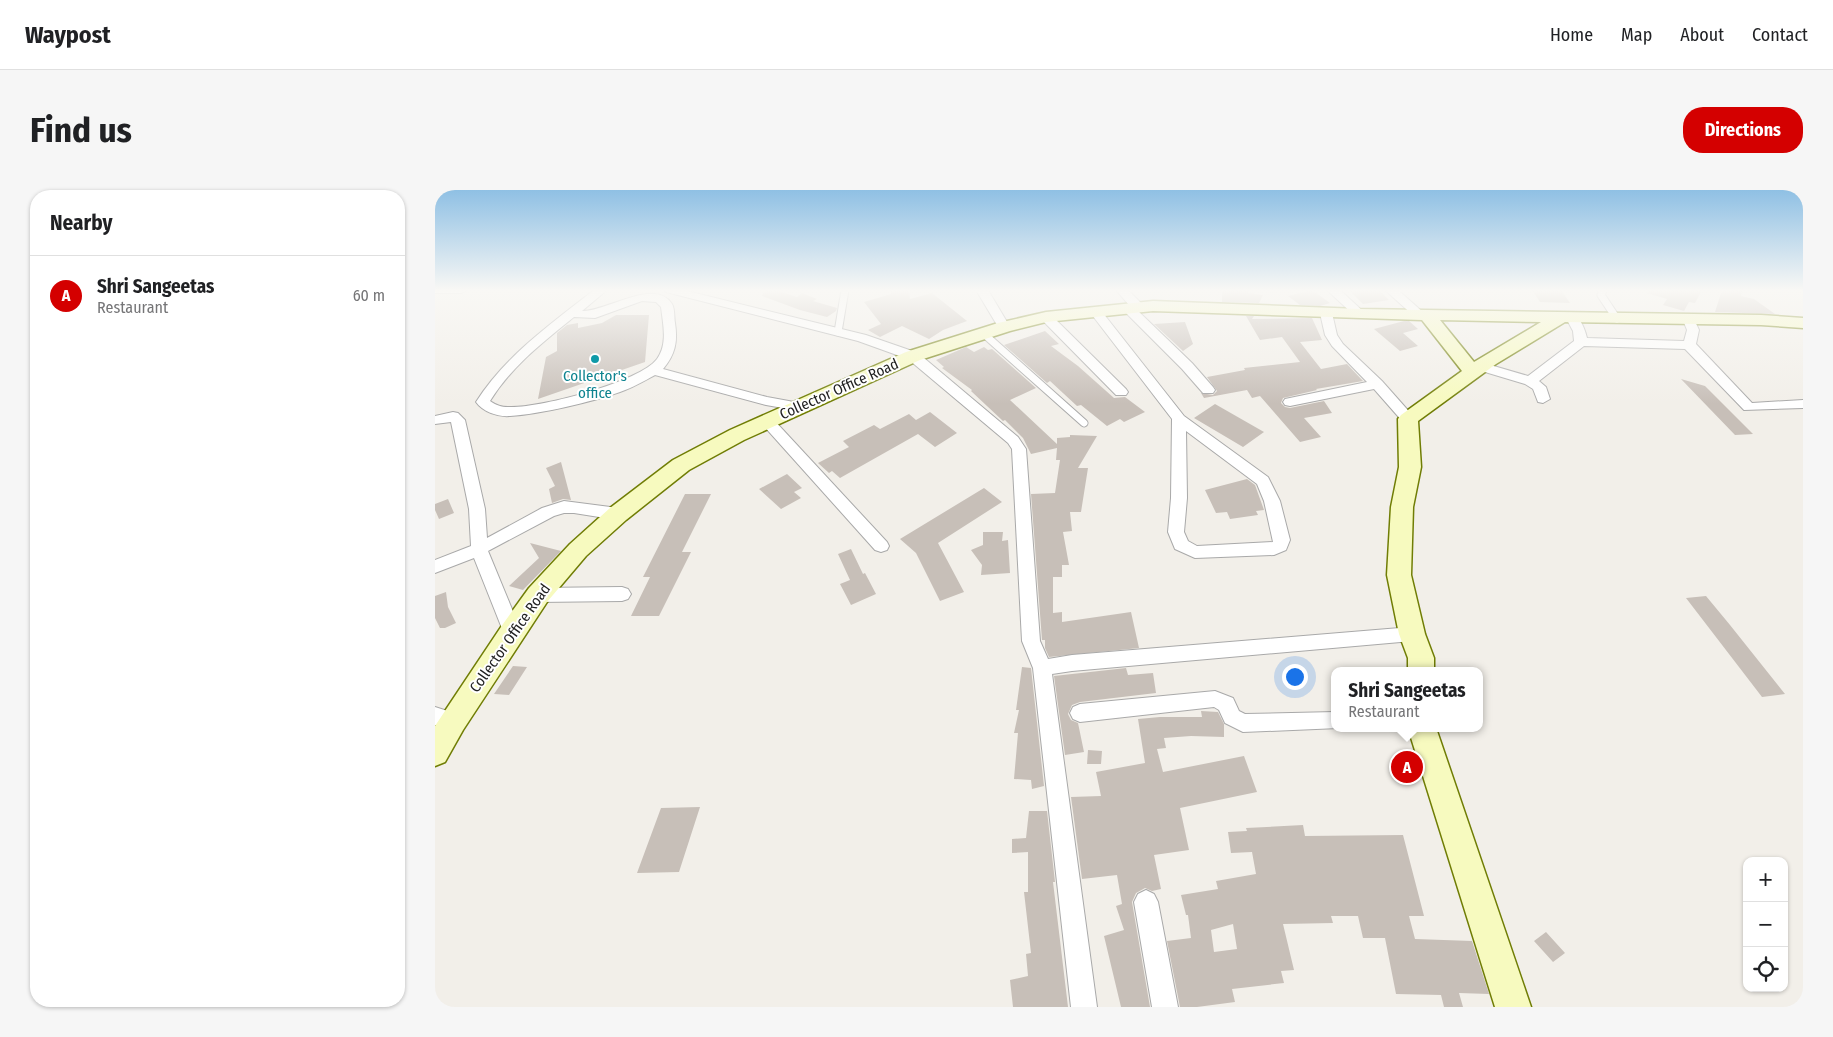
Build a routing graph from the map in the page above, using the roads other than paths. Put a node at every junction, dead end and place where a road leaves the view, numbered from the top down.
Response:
1 (554, 328) edge
2 (669, 328) edge
3 (823, 328) edge
4 (839, 328) edge
5 (1001, 328) edge
6 (1058, 328) edge
7 (1108, 328) edge
8 (1153, 328) edge
9 (1329, 328) edge
10 (1436, 328) edge
11 (1548, 328) edge
12 (1576, 328) edge
13 (1694, 328) edge
14 (838, 332) junction
15 (984, 334) junction
16 (1581, 342) junction
17 (1689, 346) junction
18 (913, 356) junction
19 (1476, 369) junction
20 (654, 371) junction
21 (1530, 381) junction
22 (1377, 384) junction
23 (1208, 390) dead end
24 (1121, 392) dead end
25 (1543, 399) dead end
26 (1290, 402) dead end
27 (1803, 404) edge
28 (800, 407) junction
29 (1179, 419) junction
30 (1408, 419) junction
31 (435, 420) edge
32 (767, 421) junction
33 (1084, 423) dead end
34 (618, 514) junction
35 (881, 546) dead end
36 (479, 549) junction
37 (435, 566) edge
38 (622, 594) dead end
39 (538, 595) junction
40 (512, 631) junction
41 (1412, 634) junction
42 (1421, 667) edge
43 (1042, 668) junction
44 (1080, 713) dead end
45 (444, 719) edge
46 (1331, 721) edge
47 (1423, 732) edge
48 (435, 753) edge
49 (1146, 902) dead end
50 (1084, 1007) edge
51 (1165, 1007) edge
52 (1513, 1007) edge

1 - 20 street
2 - 20 street
3 - 14 street
4 - 14 lane
5 - 15 main road, Collector Office Road
6 - 24 street
7 - 29 street
8 - 23 street
9 - 22 street
10 - 19 main road
11 - 19 main road
12 - 16 street
13 - 17 street
14 - 18 street
15 - 18 main road, Collector Office Road
15 - 33 lane
16 - 17 street
16 - 21 street
17 - 27 street
18 - 28 main road, Collector Office Road
18 - 43 street
19 - 21 street
19 - 30 main road
20 - 28 street
21 - 25 street
22 - 26 street
22 - 30 street
28 - 32 main road, Collector Office Road
29 - 29 street
30 - 41 main road
31 - 36 street
32 - 34 main road, Collector Office Road
32 - 35 street
34 - 36 street
34 - 39 main road, Collector Office Road
36 - 37 street
36 - 40 street
38 - 39 street
39 - 40 main road, Collector Office Road
40 - 45 main road, Collector Office Road
41 - 42 main road
41 - 43 street
43 - 50 street
44 - 46 street
45 - 48 main road, Collector Office Road
47 - 52 main road
49 - 51 street

